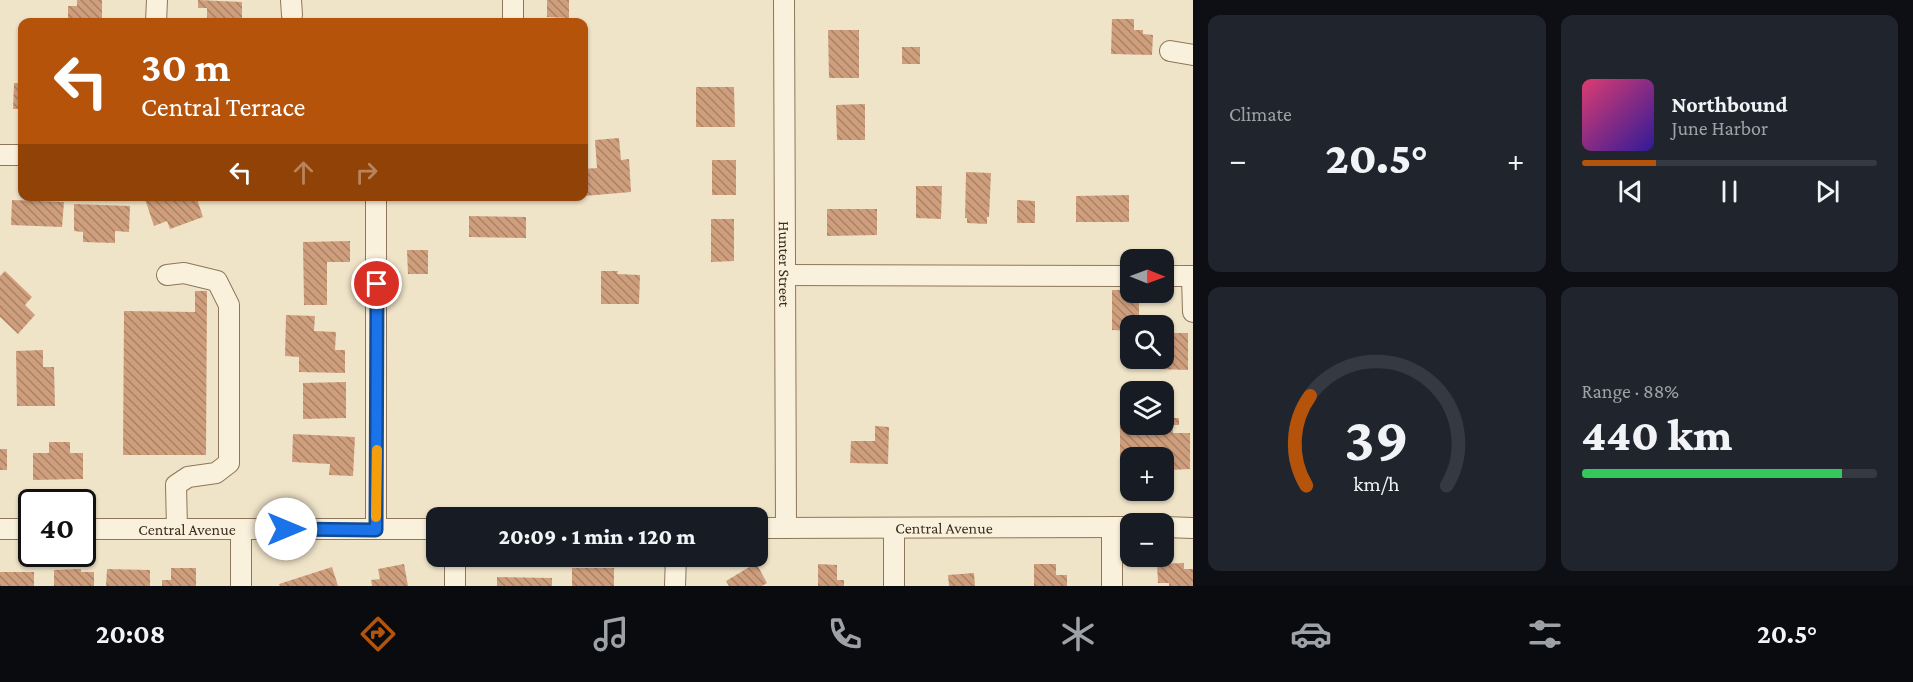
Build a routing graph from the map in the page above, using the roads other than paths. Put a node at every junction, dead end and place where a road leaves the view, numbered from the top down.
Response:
1 (157, 0) edge
2 (513, 0) edge
3 (784, 0) edge
4 (156, 18) edge
5 (513, 18) edge
6 (1170, 51) dead end
7 (1193, 55) edge
8 (0, 154) edge
9 (18, 154) edge
10 (376, 201) edge
11 (167, 275) dead end
12 (786, 275) junction
13 (1120, 276) edge
14 (1174, 276) edge
15 (1193, 276) edge
16 (1193, 312) edge
17 (1120, 527) edge
18 (1174, 527) edge
19 (768, 528) edge
20 (786, 528) junction
21 (894, 528) junction
22 (1193, 528) edge
23 (0, 529) edge
24 (18, 529) edge
25 (96, 529) edge
26 (177, 529) junction
27 (241, 529) junction
28 (426, 529) edge
29 (376, 530) junction
30 (1120, 534) edge
31 (455, 567) edge
32 (675, 567) edge
33 (242, 586) edge
34 (455, 586) edge
35 (675, 586) edge
36 (894, 586) edge
37 (1112, 586) edge

1 - 4 street
2 - 5 street
3 - 12 street, Hunter Street
6 - 7 street
8 - 9 street
10 - 29 street
11 - 26 street
12 - 13 street
12 - 20 street, Hunter Street
14 - 15 street
15 - 16 street
17 - 21 street, Central Avenue
18 - 22 street
19 - 20 street, Central Avenue
20 - 21 street, Central Avenue
21 - 36 street
23 - 24 street
25 - 26 street, Central Avenue
26 - 27 street, Central Avenue
27 - 29 street, Central Avenue
27 - 33 street
28 - 29 street, Central Avenue
30 - 37 street
31 - 34 street
32 - 35 street

